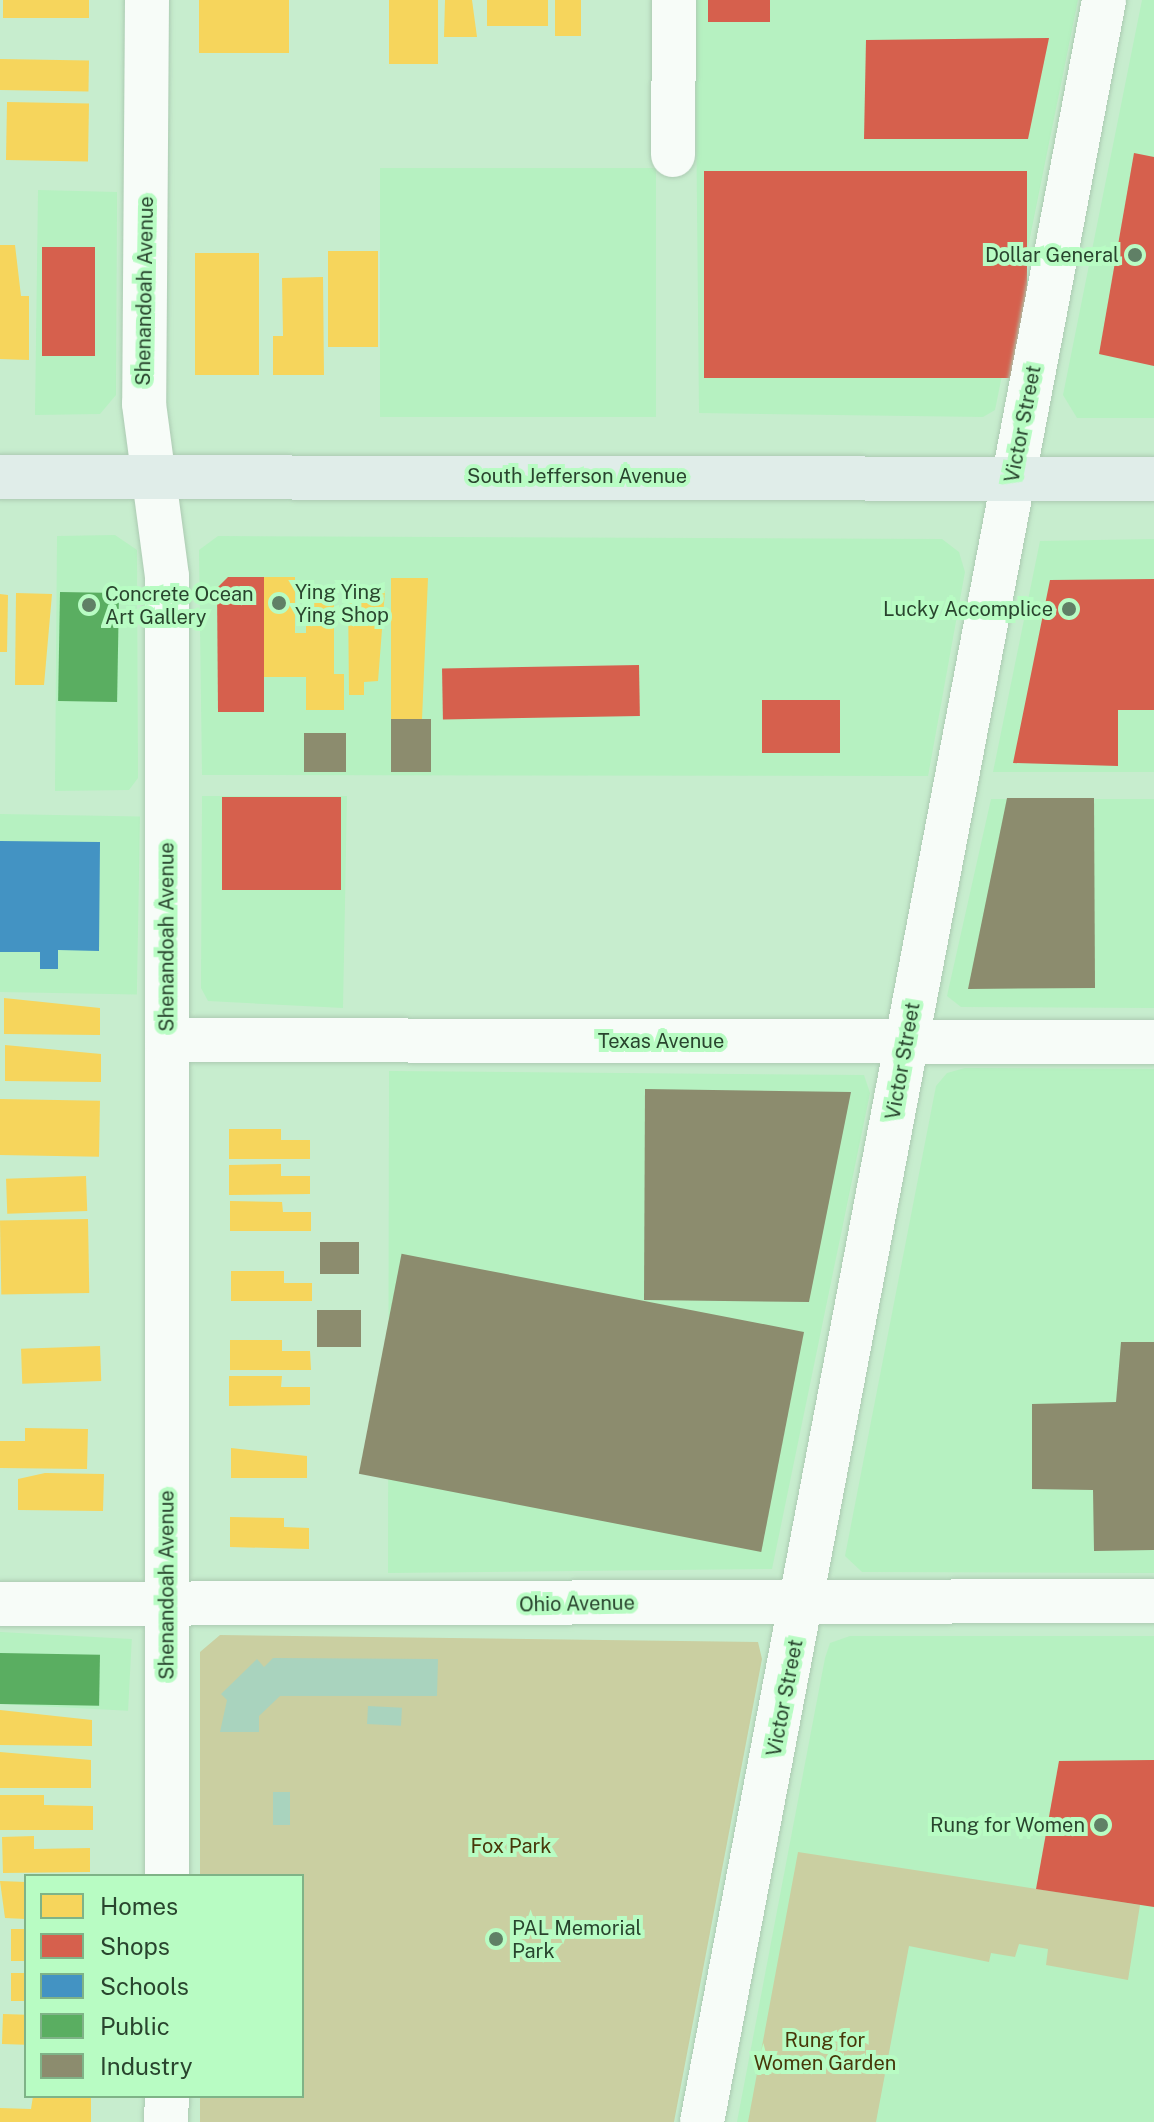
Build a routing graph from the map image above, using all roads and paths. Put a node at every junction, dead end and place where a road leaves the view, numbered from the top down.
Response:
1 (147, 0) edge
2 (674, 0) edge
3 (1104, 0) edge
4 (673, 155) dead end
5 (153, 474) junction
6 (0, 477) edge
7 (1012, 478) junction
8 (1154, 479) edge
9 (167, 1040) junction
10 (907, 1042) junction
11 (1154, 1042) edge
12 (805, 1601) junction
13 (1154, 1601) edge
14 (0, 1604) edge
15 (167, 1606) junction
16 (167, 1874) edge
17 (167, 2098) edge
18 (166, 2122) edge
19 (702, 2122) edge

1 - 5 street, Shenandoah Avenue
2 - 4 street
3 - 7 street, Victor Street
5 - 6 main road, South Jefferson Avenue
5 - 7 main road, South Jefferson Avenue
5 - 9 street, Shenandoah Avenue
7 - 8 main road, South Jefferson Avenue
7 - 10 street, Victor Street
9 - 10 street, Texas Avenue
9 - 15 street, Shenandoah Avenue
10 - 11 street, Texas Avenue
10 - 12 street, Victor Street
12 - 13 street, Ohio Avenue
12 - 15 street, Ohio Avenue
12 - 19 street, Victor Street
14 - 15 street, Ohio Avenue
15 - 16 street, Shenandoah Avenue
17 - 18 street

